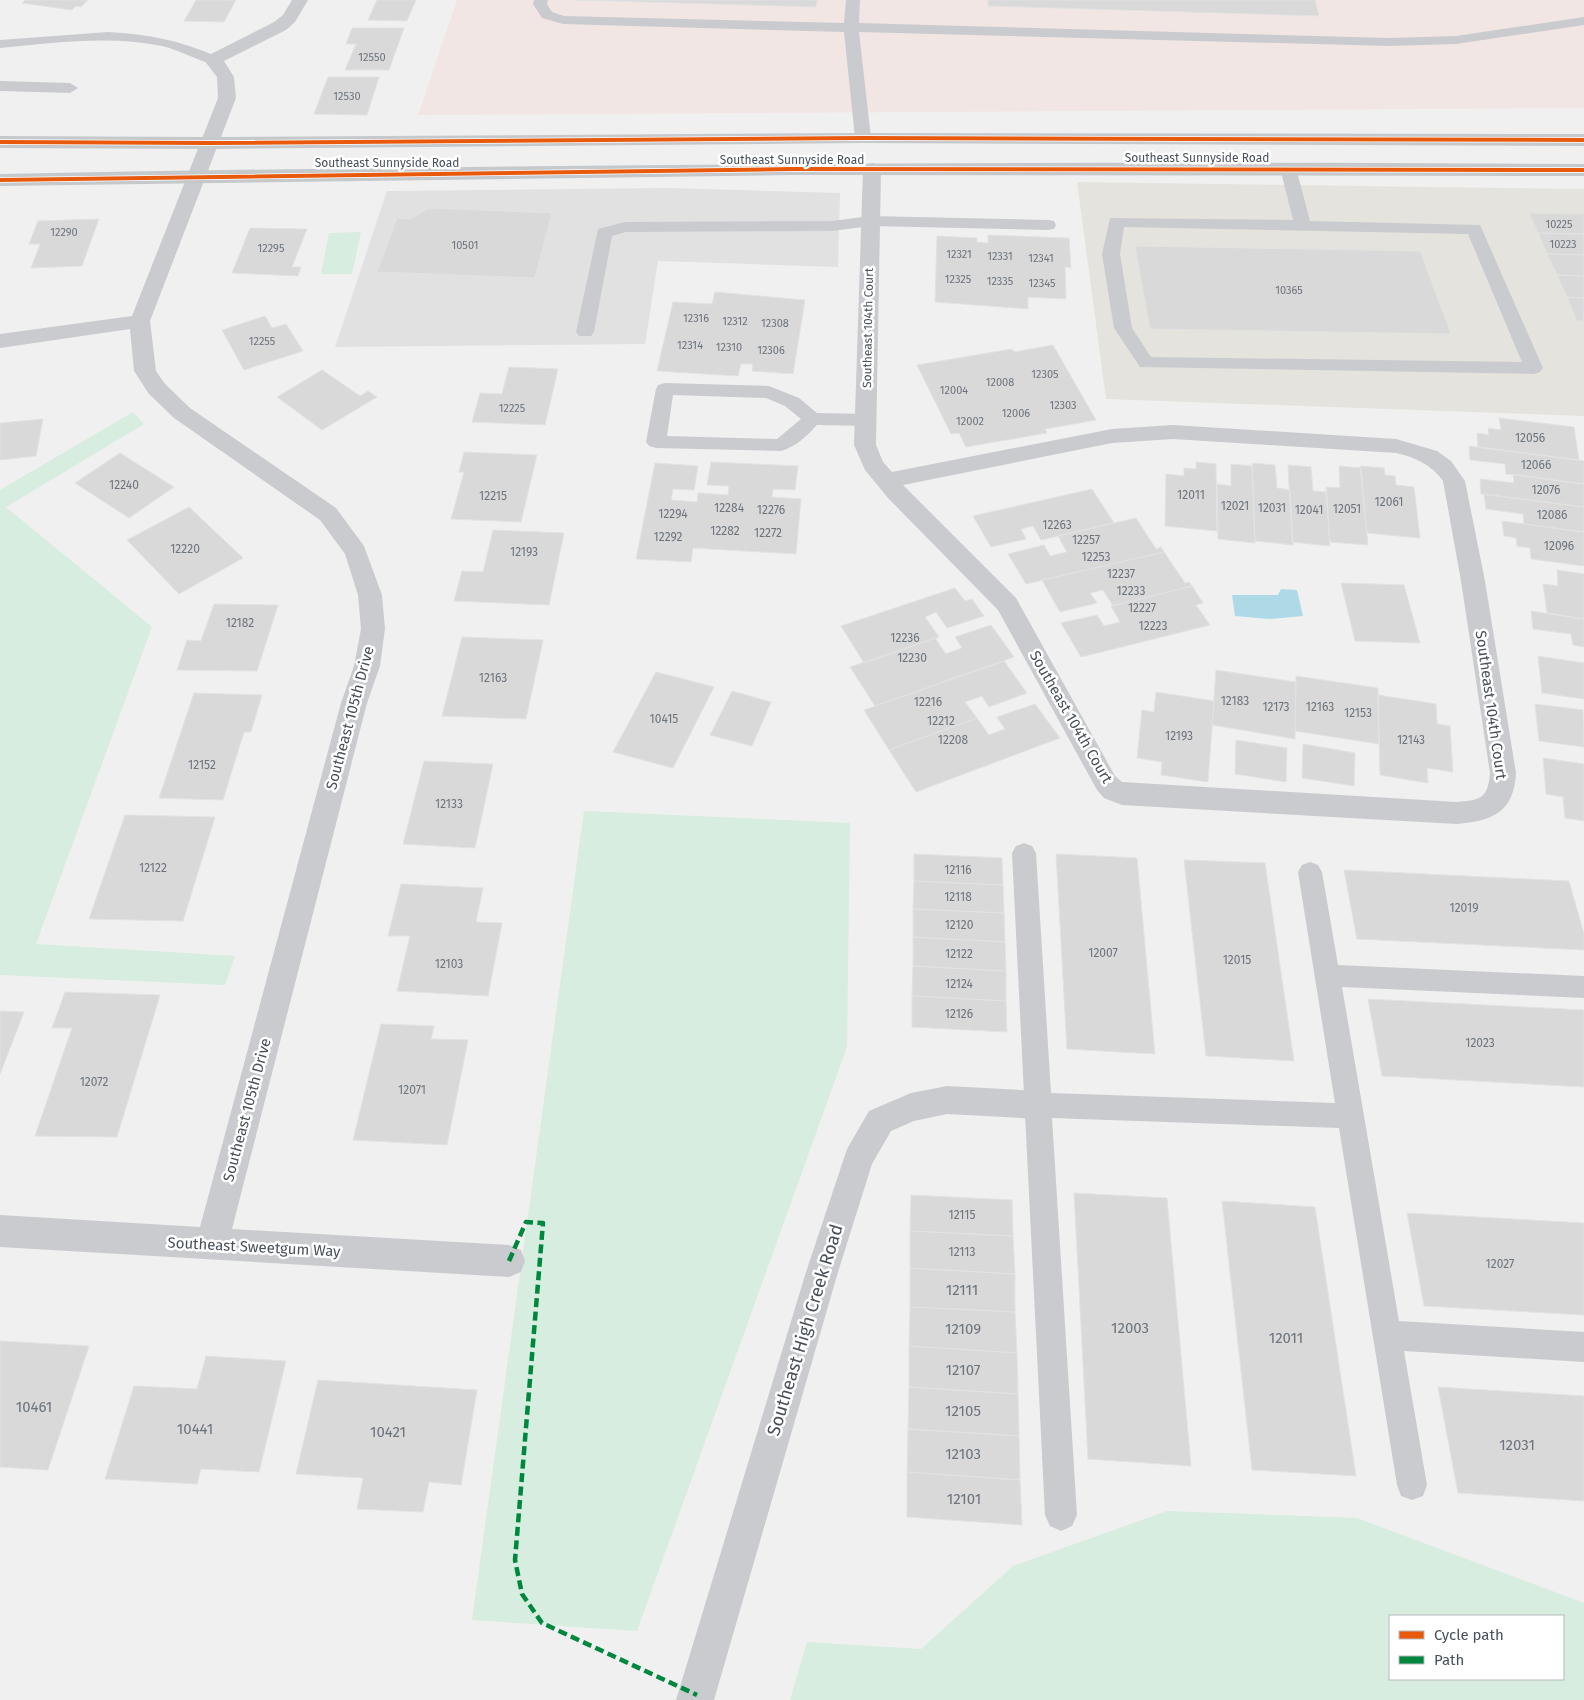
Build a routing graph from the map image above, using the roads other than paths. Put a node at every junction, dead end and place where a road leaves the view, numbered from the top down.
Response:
1 (300, 0) edge
2 (541, 0) edge
3 (853, 0) edge
4 (1584, 20) edge
5 (851, 27) junction
6 (0, 44) edge
7 (212, 60) junction
8 (0, 86) edge
9 (70, 88) dead end
10 (863, 138) junction
11 (1007, 138) junction
12 (1405, 139) junction
13 (1584, 140) edge
14 (0, 142) edge
15 (210, 143) junction
16 (1288, 168) junction
17 (872, 170) junction
18 (1584, 170) edge
19 (197, 175) junction
20 (0, 180) edge
21 (870, 221) junction
22 (1048, 225) dead end
23 (1303, 226) junction
24 (140, 321) junction
25 (585, 332) dead end
26 (0, 341) edge
27 (812, 419) junction
28 (866, 420) junction
29 (887, 481) junction
30 (1024, 853) dead end
31 (1310, 872) dead end
32 (1327, 975) junction
33 (1584, 987) edge
34 (1039, 1104) junction
35 (1351, 1116) junction
36 (0, 1231) edge
37 (212, 1244) junction
38 (509, 1261) dead end
39 (1387, 1335) junction
40 (1584, 1347) edge
41 (1412, 1485) dead end
42 (1062, 1515) dead end
43 (695, 1700) edge

1 - 7 street
2 - 5 lane
3 - 5 lane
4 - 5 lane
5 - 10 lane
6 - 7 lane
7 - 15 street, Southeast 105th Drive
8 - 9 lane
10 - 11 main road, Southeast Sunnyside Road
10 - 15 main road, Southeast Sunnyside Road
11 - 12 main road, Southeast Sunnyside Road
11 - 17 main road
12 - 13 main road, Southeast Sunnyside Road
12 - 16 main road
14 - 15 main road, Southeast Sunnyside Road
15 - 19 street, Southeast 105th Drive
16 - 17 main road, Southeast Sunnyside Road
16 - 18 main road, Southeast Sunnyside Road
16 - 23 lane
17 - 19 main road, Southeast Sunnyside Road
17 - 21 street, Southeast 104th Court
19 - 20 main road, Southeast Sunnyside Road
19 - 24 street, Southeast 105th Drive
21 - 22 lane
21 - 25 lane
21 - 28 street, Southeast 104th Court
23 - 23 lane
24 - 26 street
24 - 37 street, Southeast 105th Drive
27 - 27 lane
27 - 28 lane
28 - 29 street, Southeast 104th Court
29 - 29 street, Southeast 104th Court
30 - 34 lane
31 - 32 lane
32 - 33 lane
32 - 35 lane
34 - 35 lane
34 - 42 lane
34 - 43 street, Southeast High Creek Road
35 - 39 lane
36 - 37 street, Southeast Sweetgum Way
37 - 38 street, Southeast Sweetgum Way
39 - 40 lane
39 - 41 lane

